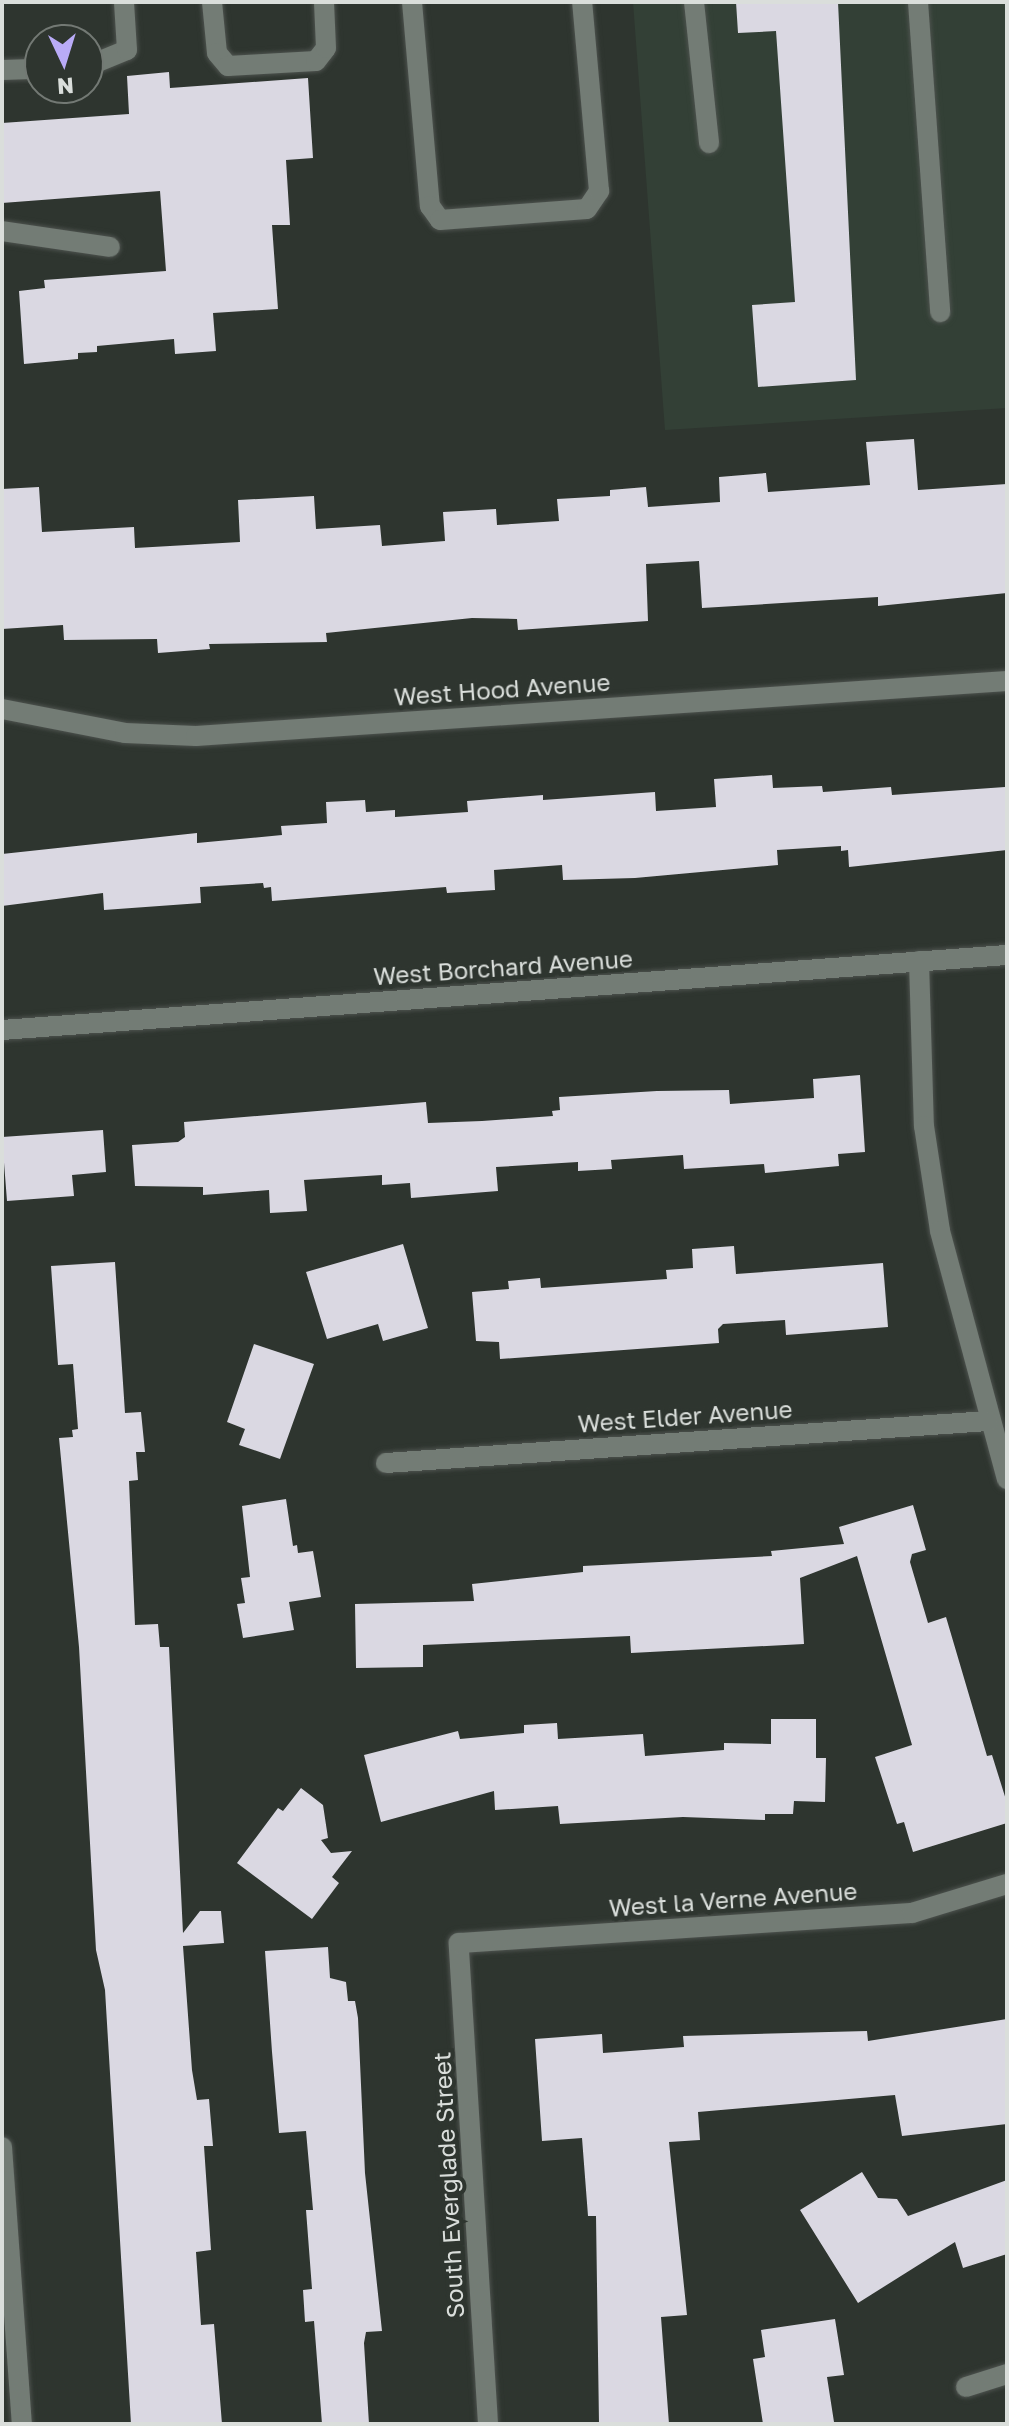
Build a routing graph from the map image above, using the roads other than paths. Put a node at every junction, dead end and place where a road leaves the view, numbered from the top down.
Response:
1 (124, 2) edge
2 (212, 2) edge
3 (324, 2) edge
4 (412, 2) edge
5 (582, 2) edge
6 (694, 2) edge
7 (918, 2) edge
8 (104, 59) edge
9 (24, 69) edge
10 (2, 70) edge
11 (709, 143) dead end
12 (2, 231) edge
13 (110, 247) dead end
14 (940, 312) dead end
15 (1007, 681) edge
16 (2, 709) edge
17 (1007, 955) edge
18 (919, 961) junction
19 (2, 1030) edge
20 (988, 1421) junction
21 (386, 1463) dead end
22 (1007, 1479) edge
23 (1007, 1884) edge
24 (459, 1943) joint
25 (2, 2147) edge
26 (6, 2266) edge
27 (1007, 2374) edge
28 (966, 2387) dead end
29 (22, 2424) edge
30 (488, 2424) edge

1 - 8 street
2 - 3 street
4 - 5 street
6 - 11 street
7 - 14 street
9 - 10 street
12 - 13 street
15 - 16 street, West Hood Avenue
17 - 18 street, West Borchard Avenue
18 - 19 street, West Borchard Avenue
18 - 20 street
20 - 21 street, West Elder Avenue
20 - 22 street
23 - 24 street, West la Verne Avenue
24 - 30 street, South Everglade Street
25 - 26 street
26 - 29 street
27 - 28 street

